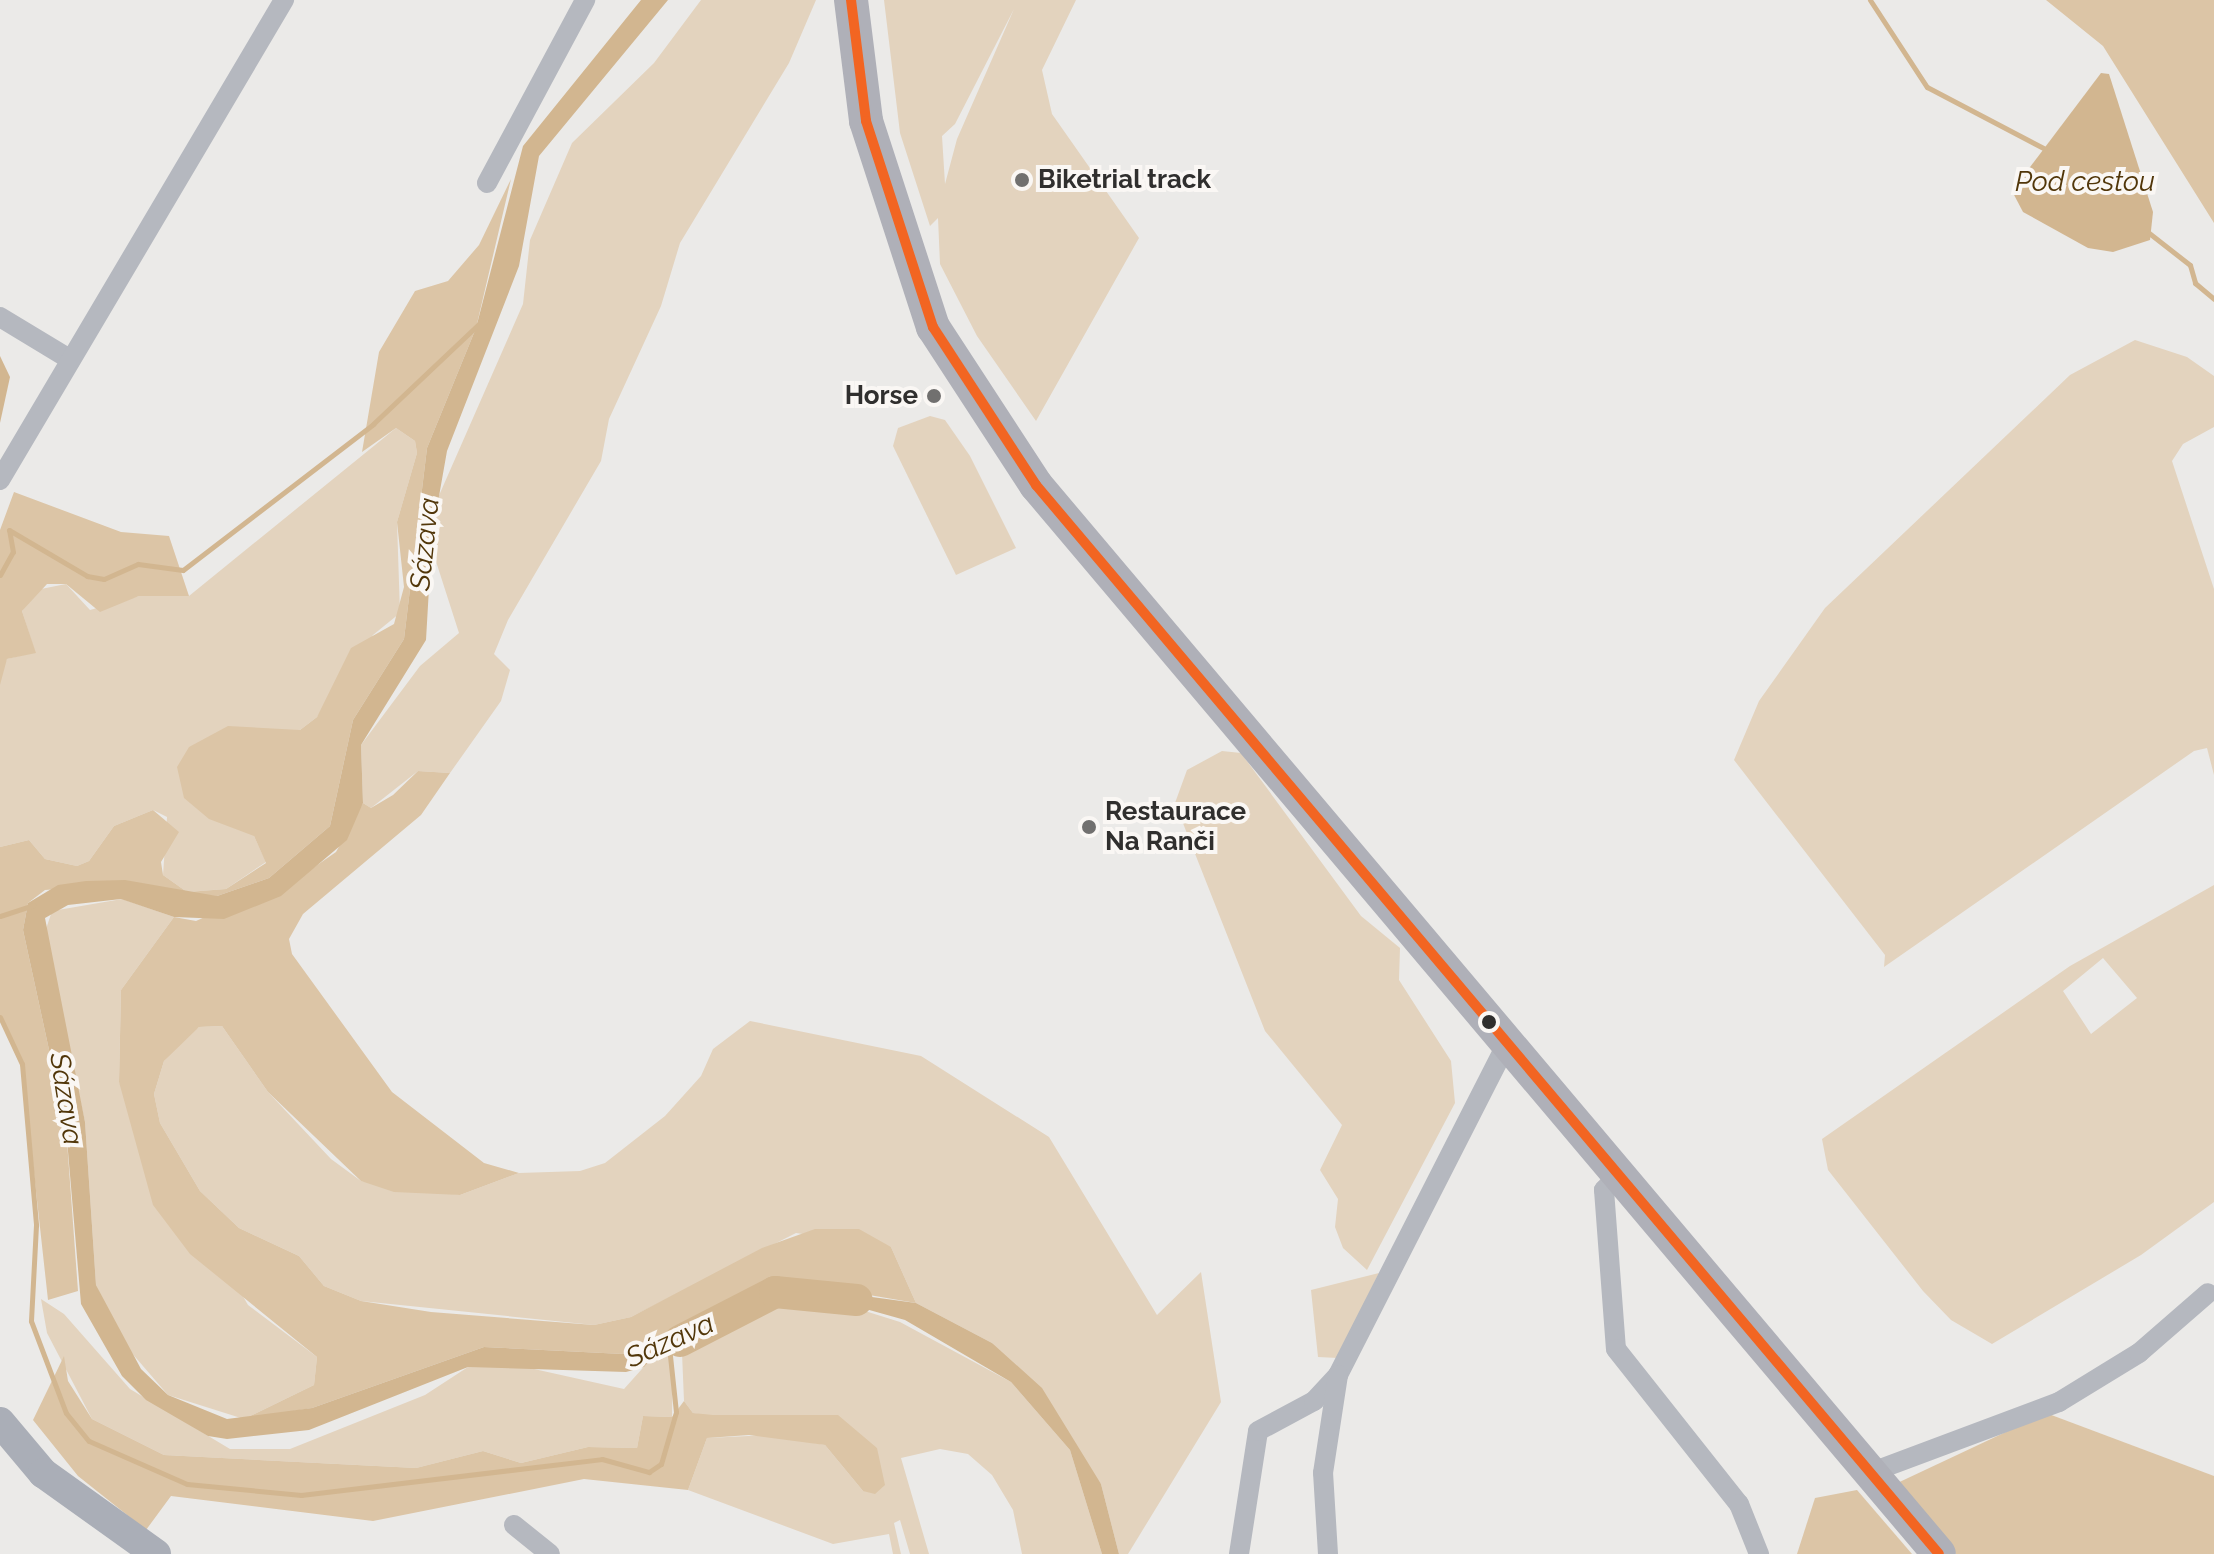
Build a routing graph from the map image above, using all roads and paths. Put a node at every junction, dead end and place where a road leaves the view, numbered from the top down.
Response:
1 (284, 0) edge
2 (585, 0) edge
3 (851, 0) edge
4 (487, 183) dead end
5 (0, 317) edge
6 (66, 357) junction
7 (0, 480) edge
8 (1507, 1043) junction
9 (1619, 1174) junction
10 (2208, 1293) dead end
11 (1338, 1375) junction
12 (0, 1422) edge
13 (1872, 1472) junction
14 (514, 1525) dead end
15 (156, 1554) edge
16 (550, 1554) edge
17 (1239, 1554) edge
18 (1328, 1554) edge
19 (1759, 1554) edge
20 (1939, 1554) edge

1 - 6 street
2 - 4 street
3 - 8 main road
5 - 6 street
6 - 7 street
8 - 9 main road
8 - 11 street
9 - 13 main road
9 - 19 street
10 - 13 street
11 - 17 street
11 - 18 street
12 - 15 street
13 - 20 main road
14 - 16 street

